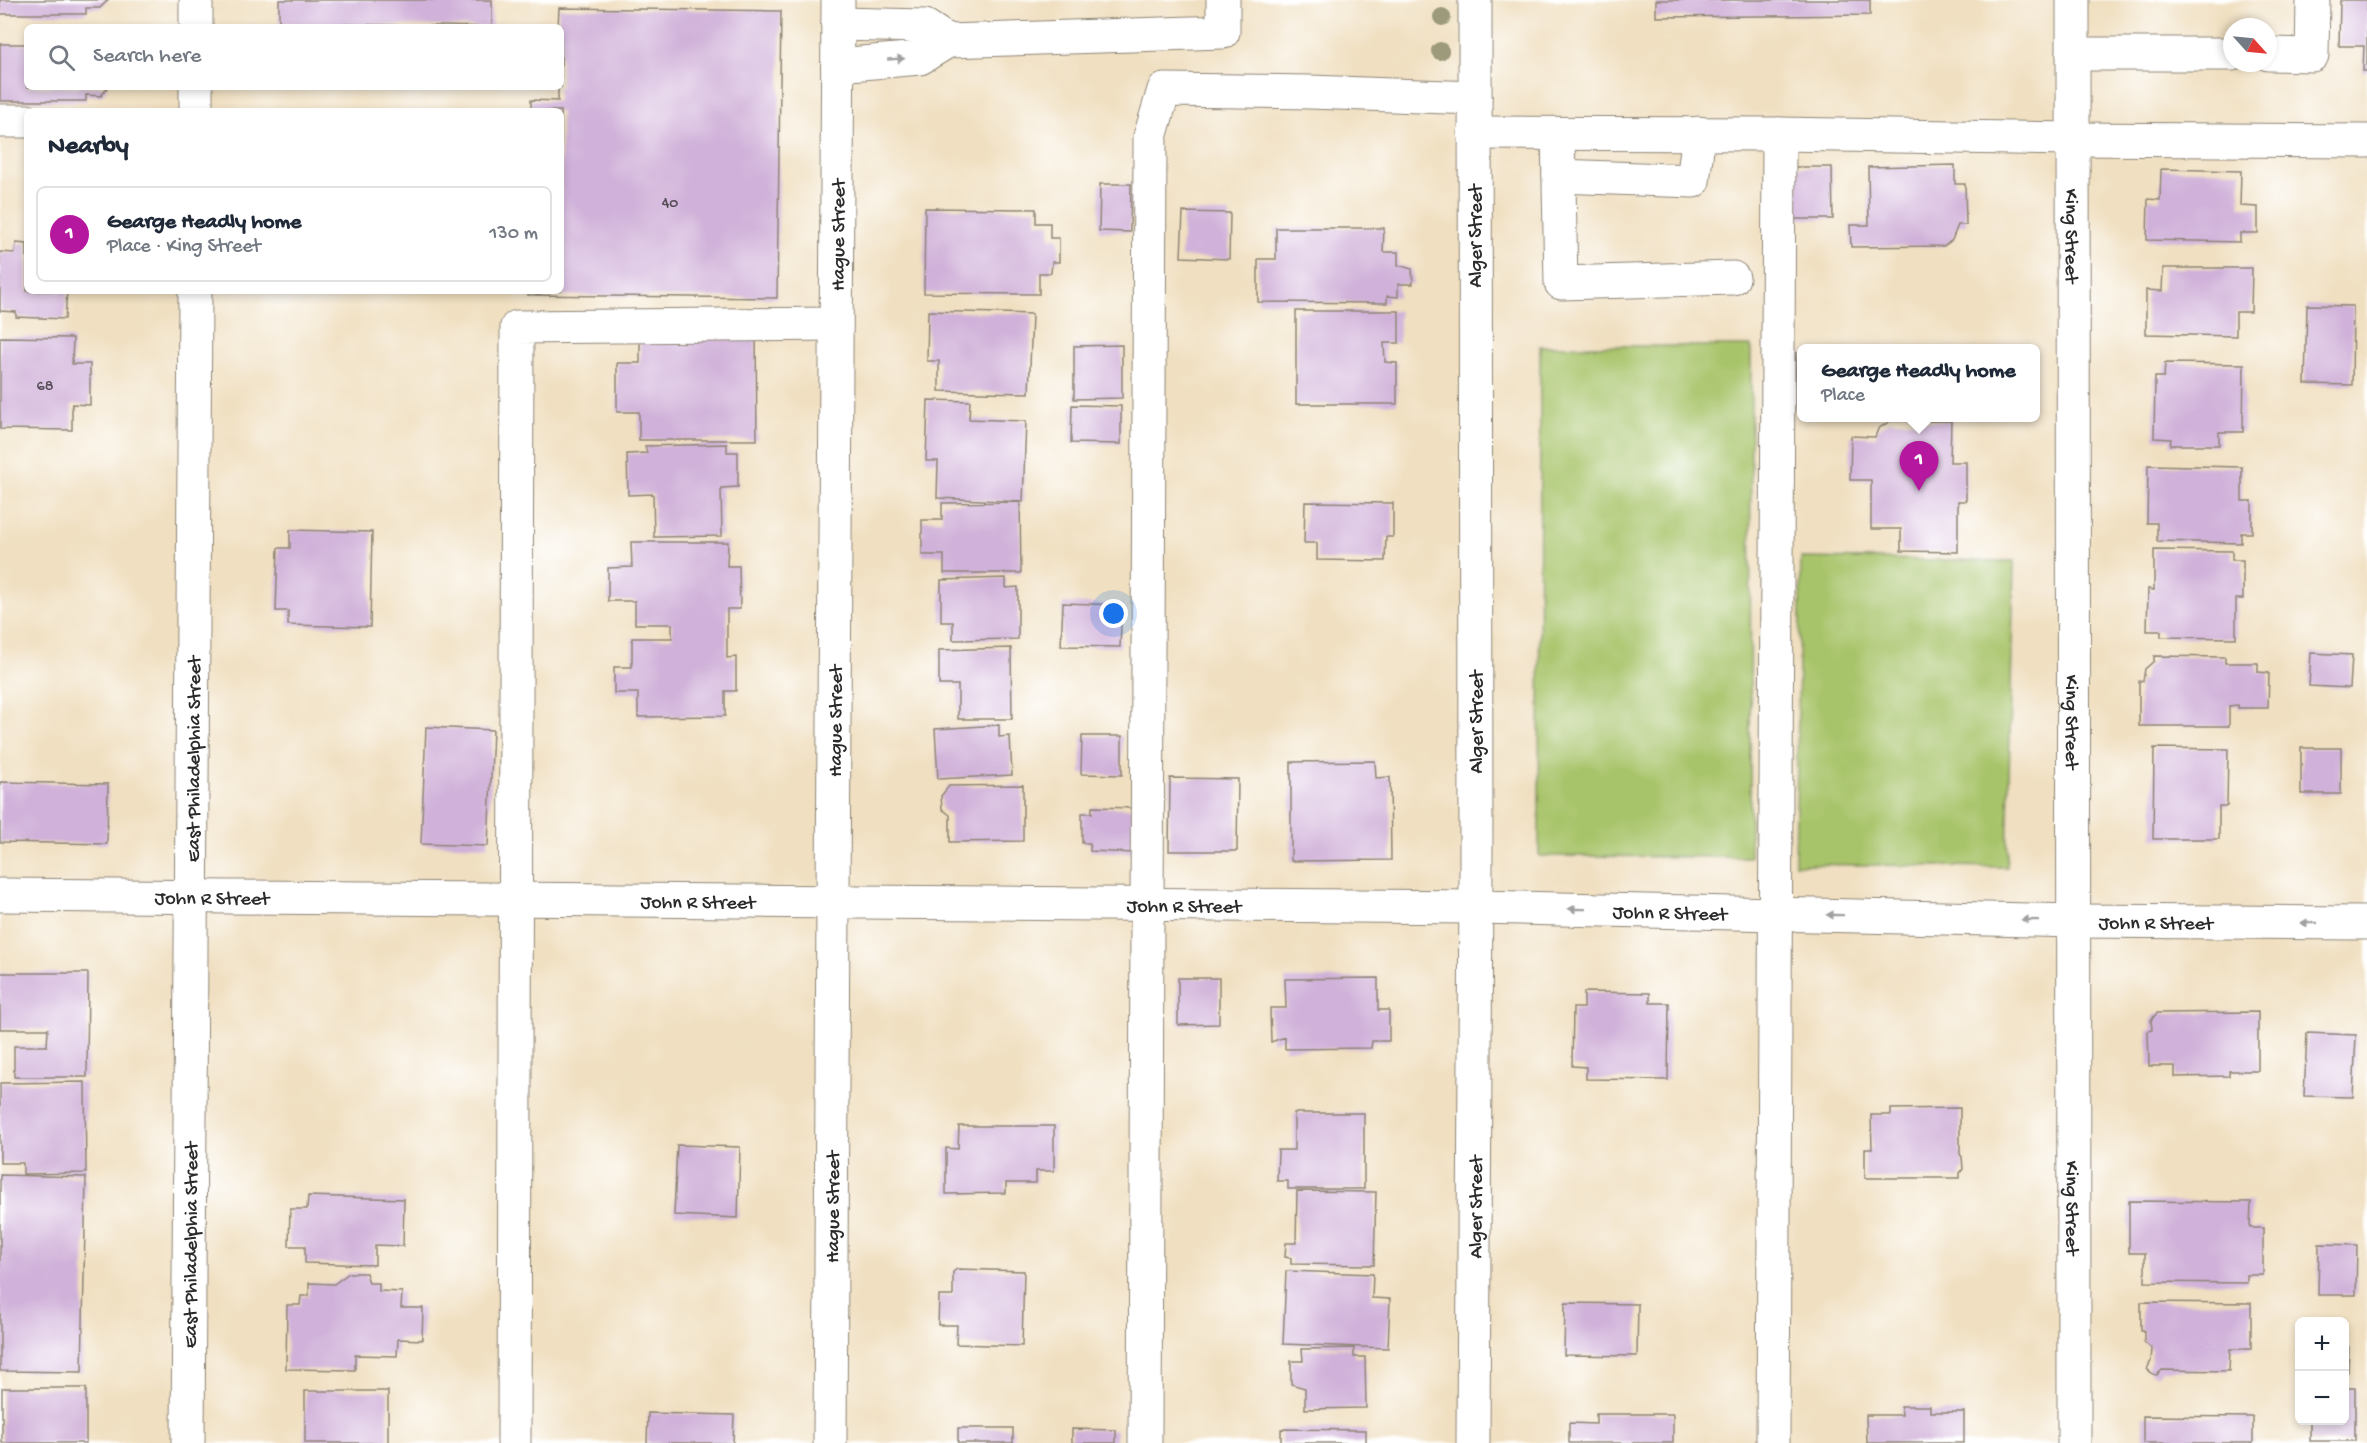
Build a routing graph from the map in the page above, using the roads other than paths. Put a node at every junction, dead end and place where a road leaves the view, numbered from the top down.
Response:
1 (196, 0) edge
2 (1223, 0) edge
3 (1475, 0) edge
4 (2073, 0) edge
5 (2313, 0) edge
6 (838, 12) edge
7 (196, 24) edge
8 (948, 41) junction
9 (2073, 54) junction
10 (2223, 54) edge
11 (2277, 54) edge
12 (838, 65) junction
13 (196, 90) edge
14 (1475, 98) junction
15 (196, 108) edge
16 (0, 120) edge
17 (24, 121) edge
18 (1699, 133) junction
19 (1474, 134) junction
20 (1558, 134) junction
21 (1779, 134) junction
22 (2072, 139) junction
23 (2367, 141) edge
24 (1559, 176) junction
25 (1733, 278) dead end
26 (195, 294) edge
27 (836, 324) junction
28 (0, 895) edge
29 (191, 897) junction
30 (514, 900) junction
31 (833, 902) junction
32 (1147, 905) junction
33 (1476, 907) junction
34 (1775, 914) junction
35 (2074, 921) junction
36 (2367, 923) edge
37 (188, 1443) edge
38 (514, 1443) edge
39 (830, 1443) edge
40 (1145, 1443) edge
41 (1473, 1443) edge
42 (1773, 1443) edge
43 (2074, 1443) edge

1 - 7 street
2 - 8 street
3 - 14 street, Alger Street
4 - 9 street, King Street
5 - 11 street
6 - 8 street
6 - 12 street, Hague Street
12 -> 8 street
9 - 10 street
9 - 22 street, King Street
12 - 27 street, Hague Street
13 - 15 street
14 - 19 street, Alger Street
14 - 32 street
16 - 17 street
18 - 20 street
18 - 21 street
18 - 24 street
19 - 20 street
19 - 33 street, Alger Street
20 - 24 street
21 - 22 street
21 - 34 street
22 - 23 street
22 - 35 street, King Street
24 - 25 street
26 - 29 street, East Philadelphia Street
27 - 30 street
27 - 31 street, Hague Street
28 - 29 street, John R Street
29 - 30 street, John R Street
29 - 37 street, East Philadelphia Street
30 - 31 street, John R Street
30 - 38 street
31 - 32 street, John R Street
31 - 39 street, Hague Street
32 - 33 street, John R Street
32 - 40 street
34 -> 33 street, John R Street
33 - 41 street, Alger Street
35 -> 34 street, John R Street
34 - 42 street
36 -> 35 street, John R Street
35 - 43 street, King Street

